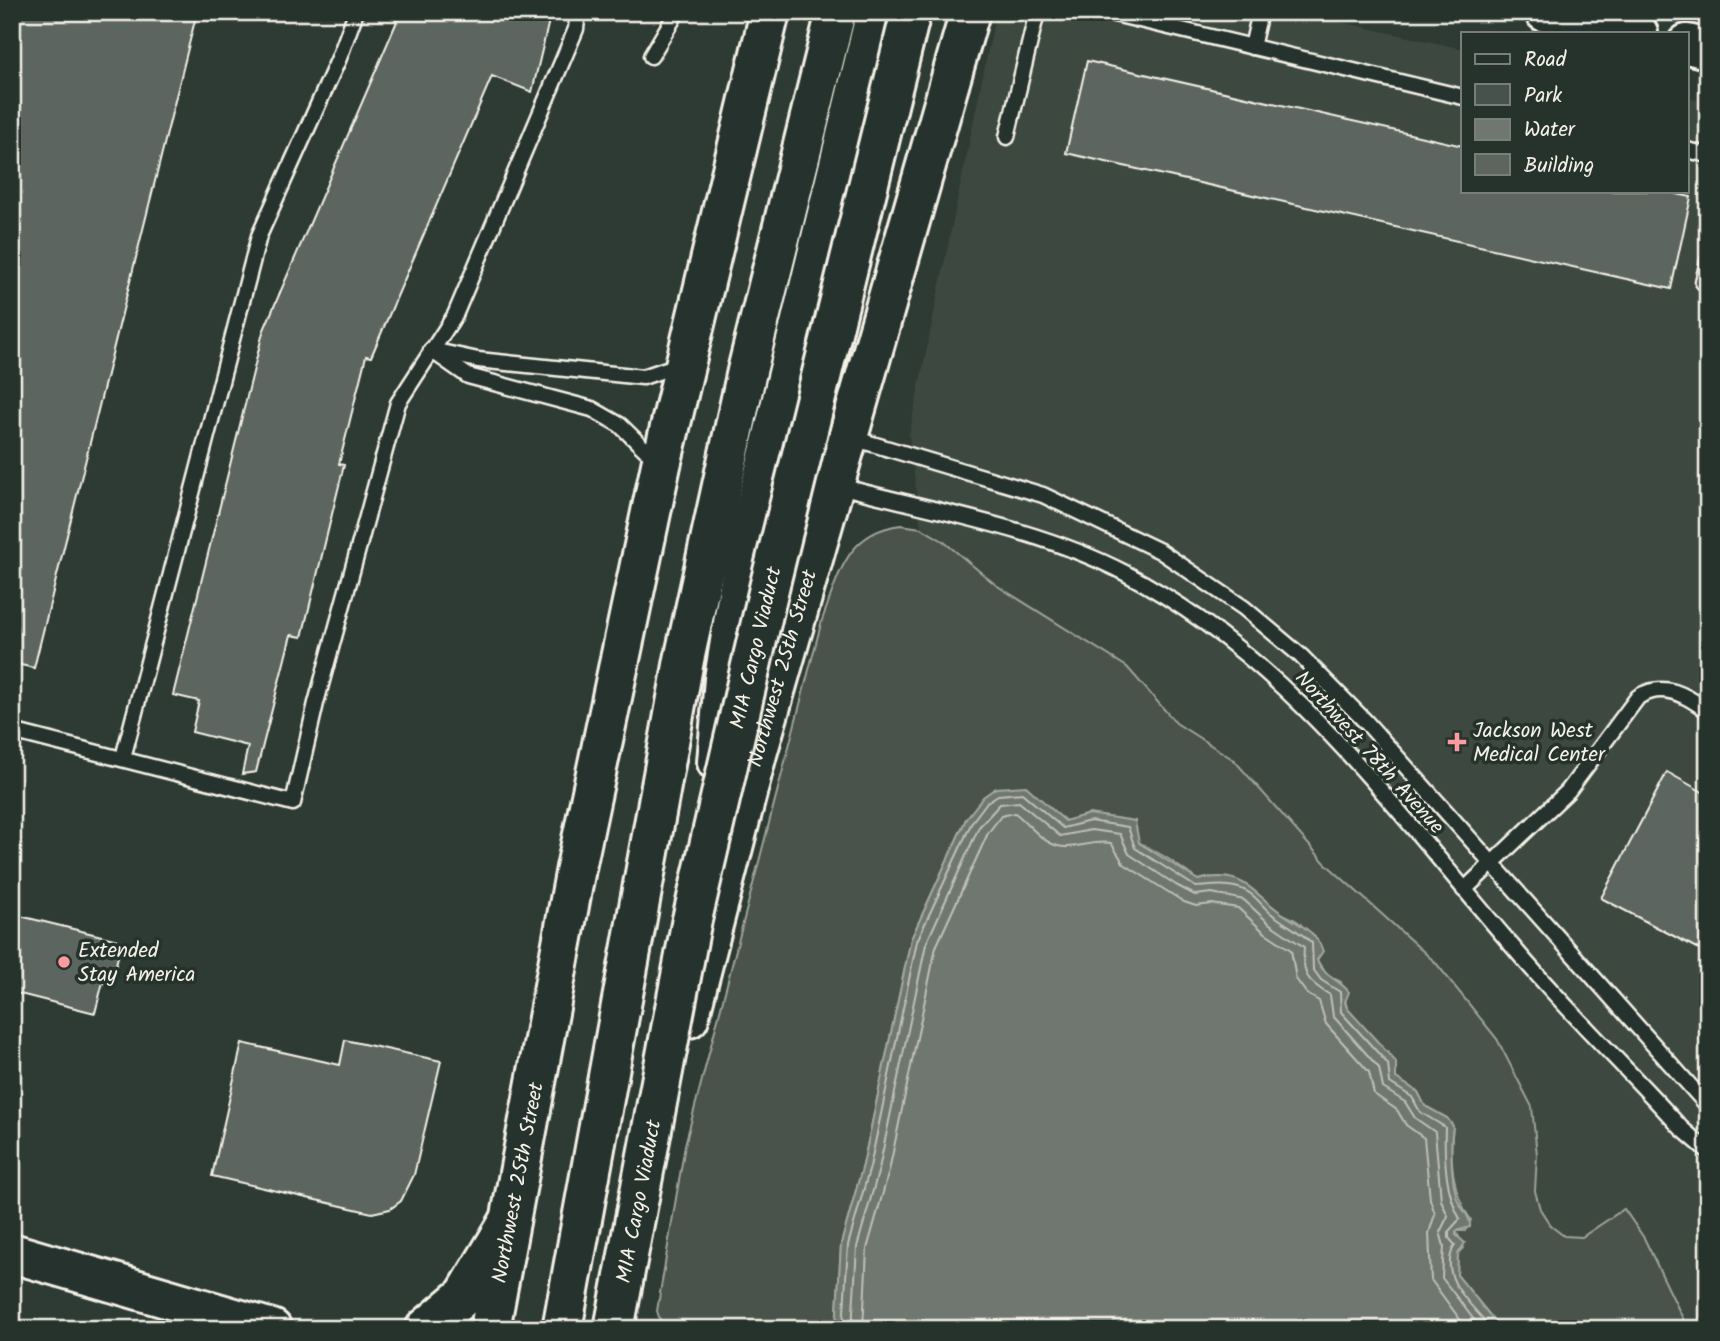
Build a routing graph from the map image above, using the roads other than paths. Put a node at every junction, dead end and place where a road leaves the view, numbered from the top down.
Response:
1 (356, 12) edge
2 (578, 12) edge
3 (677, 12) edge
4 (770, 12) edge
5 (836, 12) edge
6 (876, 12) edge
7 (911, 12) edge
8 (970, 12) edge
9 (1037, 12) edge
10 (1106, 12) edge
11 (1261, 12) edge
12 (1545, 12) edge
13 (1601, 18) edge
14 (1636, 32) edge
15 (1688, 44) edge
16 (1252, 47) junction
17 (1708, 49) edge
18 (651, 56) dead end
19 (1461, 97) edge
20 (1007, 137) dead end
21 (1688, 150) edge
22 (1708, 155) edge
23 (1708, 261) edge
24 (1703, 282) dead end
25 (431, 350) junction
26 (685, 363) junction
27 (849, 437) junction
28 (661, 465) junction
29 (835, 485) junction
30 (1708, 712) edge
31 (12, 731) edge
32 (123, 758) junction
33 (1491, 864) junction
34 (724, 883) junction
35 (1464, 890) junction
36 (1708, 1106) edge
37 (1708, 1151) edge
38 (510, 1220) junction
39 (12, 1252) edge
40 (272, 1329) edge
41 (425, 1329) edge
42 (490, 1329) edge
43 (562, 1329) edge
44 (615, 1329) edge

1 - 32 lane
2 - 25 lane
3 - 18 lane
4 - 26 main road, Northwest 25th Street
5 - 43 main road
6 - 34 main road
7 - 44 main road, MIA Cargo Viaduct, bridge
8 - 27 main road, Northwest 25th Street
9 - 20 lane
10 - 16 lane
11 - 16 lane
12 - 13 main road
13 - 14 main road
15 - 17 main road
16 - 19 lane
21 - 22 lane
23 - 24 lane
25 - 26 lane
25 - 28 lane
25 - 32 lane
26 - 28 main road, Northwest 25th Street
27 - 29 main road, Northwest 25th Street
27 - 33 lane, Northwest 78th Avenue
28 - 38 main road, Northwest 25th Street
29 - 34 main road, Northwest 25th Street
29 - 35 lane, Northwest 78th Avenue
30 - 33 lane
31 - 32 lane
33 - 35 lane
33 - 36 lane, Northwest 78th Avenue
34 - 44 main road, Northwest 25th Street
35 - 37 lane, Northwest 78th Avenue
38 - 41 main road
38 - 42 main road, Northwest 25th Street
39 - 40 main road

